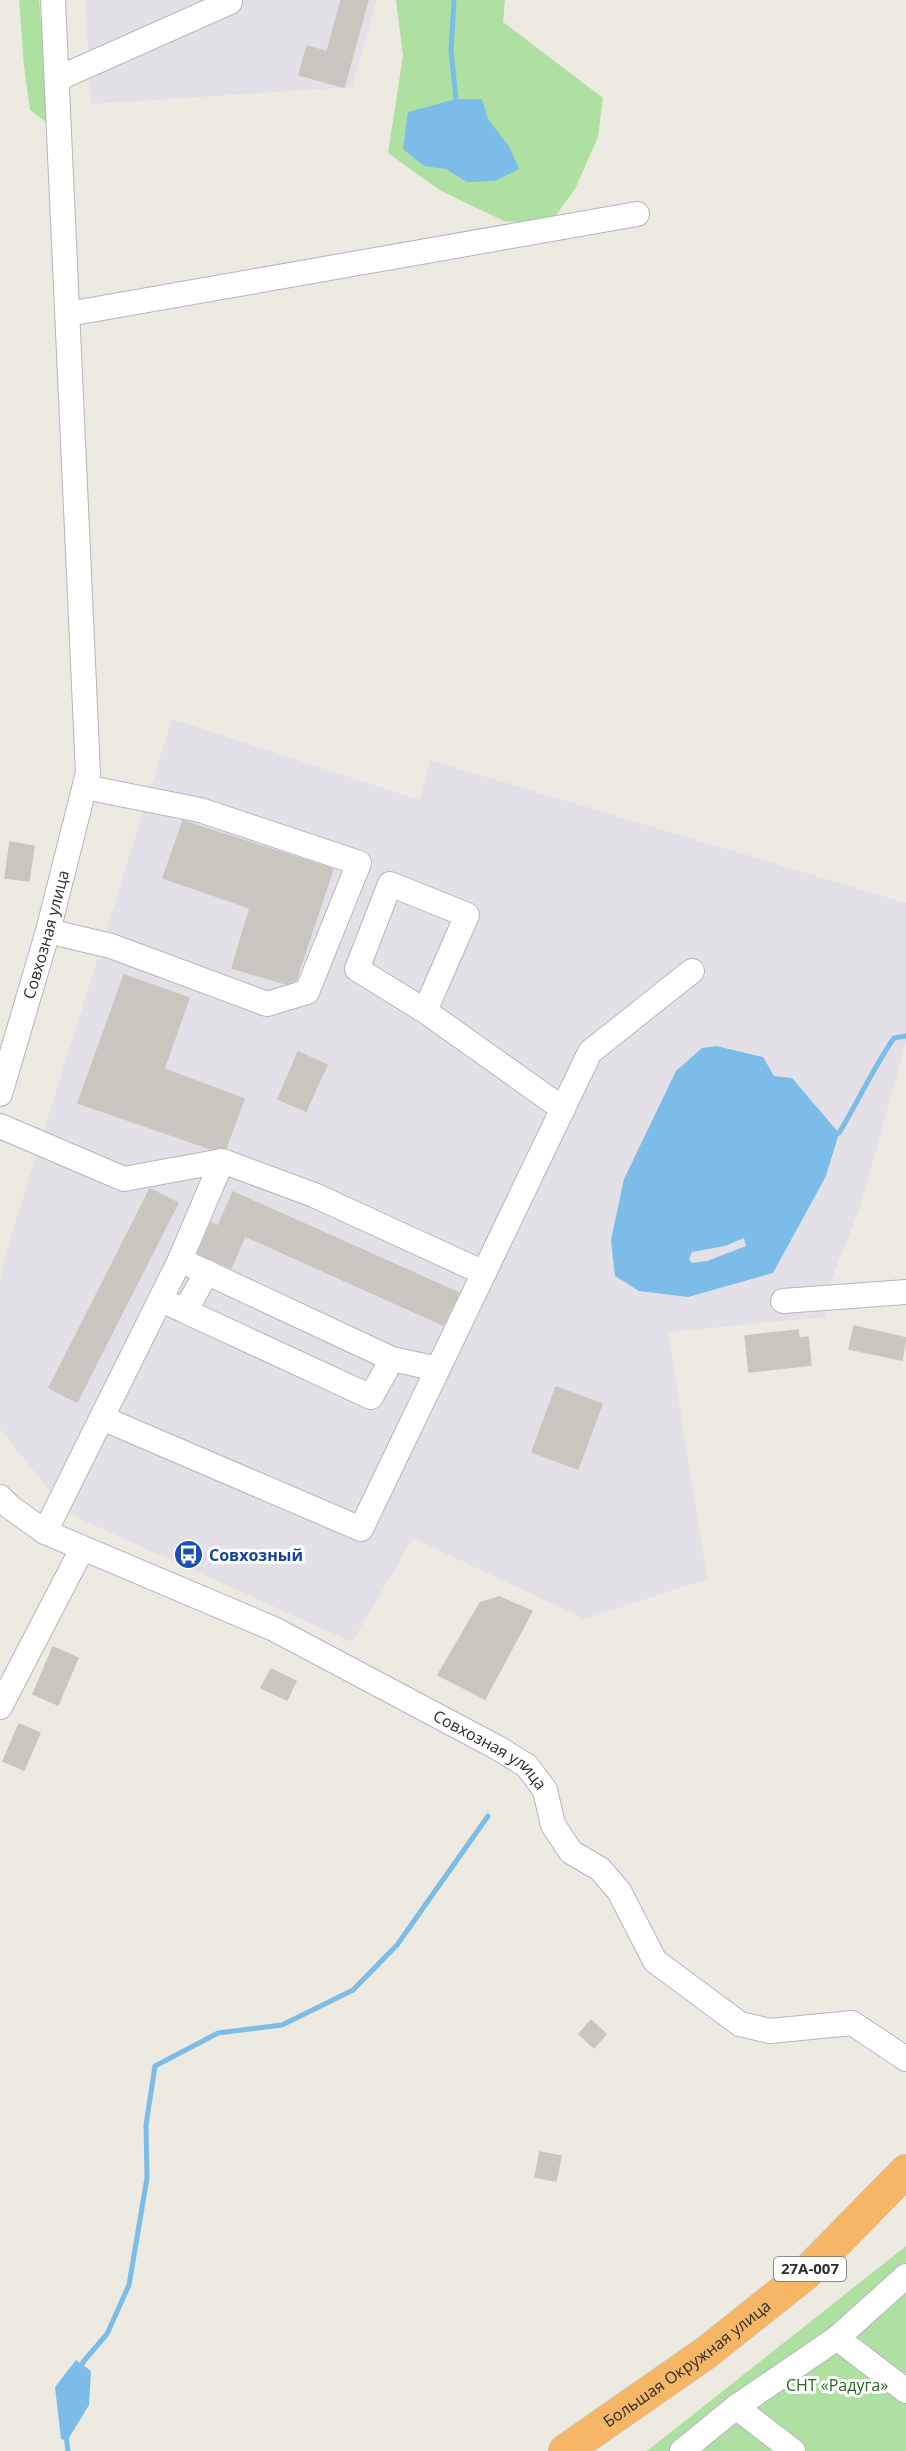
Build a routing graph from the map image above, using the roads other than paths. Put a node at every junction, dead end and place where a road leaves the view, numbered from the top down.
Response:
1 (53, 0) edge
2 (230, 2) dead end
3 (57, 79) junction
4 (637, 214) dead end
5 (68, 314) junction
6 (86, 780) junction
7 (48, 931) junction
8 (692, 971) dead end
9 (424, 1011) junction
10 (9, 1033) edge
11 (0, 1094) edge
12 (563, 1109) junction
13 (0, 1126) edge
14 (222, 1161) junction
15 (180, 1260) junction
16 (207, 1272) junction
17 (484, 1273) junction
18 (906, 1292) edge
19 (161, 1299) junction
20 (783, 1301) dead end
21 (184, 1311) junction
22 (393, 1359) junction
23 (438, 1369) junction
24 (102, 1418) junction
25 (0, 1497) edge
26 (45, 1532) junction
27 (82, 1549) junction
28 (0, 1707) edge
29 (905, 2050) edge
30 (906, 2171) edge
31 (906, 2276) edge
32 (837, 2338) junction
33 (906, 2391) edge
34 (736, 2407) junction
35 (565, 2451) edge
36 (682, 2451) edge
37 (793, 2451) edge

1 - 3 street, Совхозная улица
2 - 3 street
3 - 5 street, Совхозная улица
4 - 5 street
5 - 6 street, Совхозная улица
6 - 7 street, Совхозная улица
6 - 7 street
7 - 10 street, Совхозная улица
8 - 12 street
9 - 9 street
9 - 12 street
10 - 11 street, Совхозная улица
12 - 17 street
13 - 14 street
14 - 15 street
14 - 17 street
15 - 16 street
15 - 19 street
16 - 21 street
16 - 22 street
17 - 23 street
18 - 20 street
19 - 21 street
19 - 24 street
21 - 22 street
22 - 23 street
23 - 24 street
24 - 26 street
25 - 26 street, Совхозная улица
26 - 27 street, Совхозная улица
27 - 28 street
27 - 29 street, Совхозная улица
30 - 35 highway, Большая Окружная улица / 27А-007
31 - 32 street
32 - 33 street
32 - 34 street
34 - 36 street
34 - 37 street

